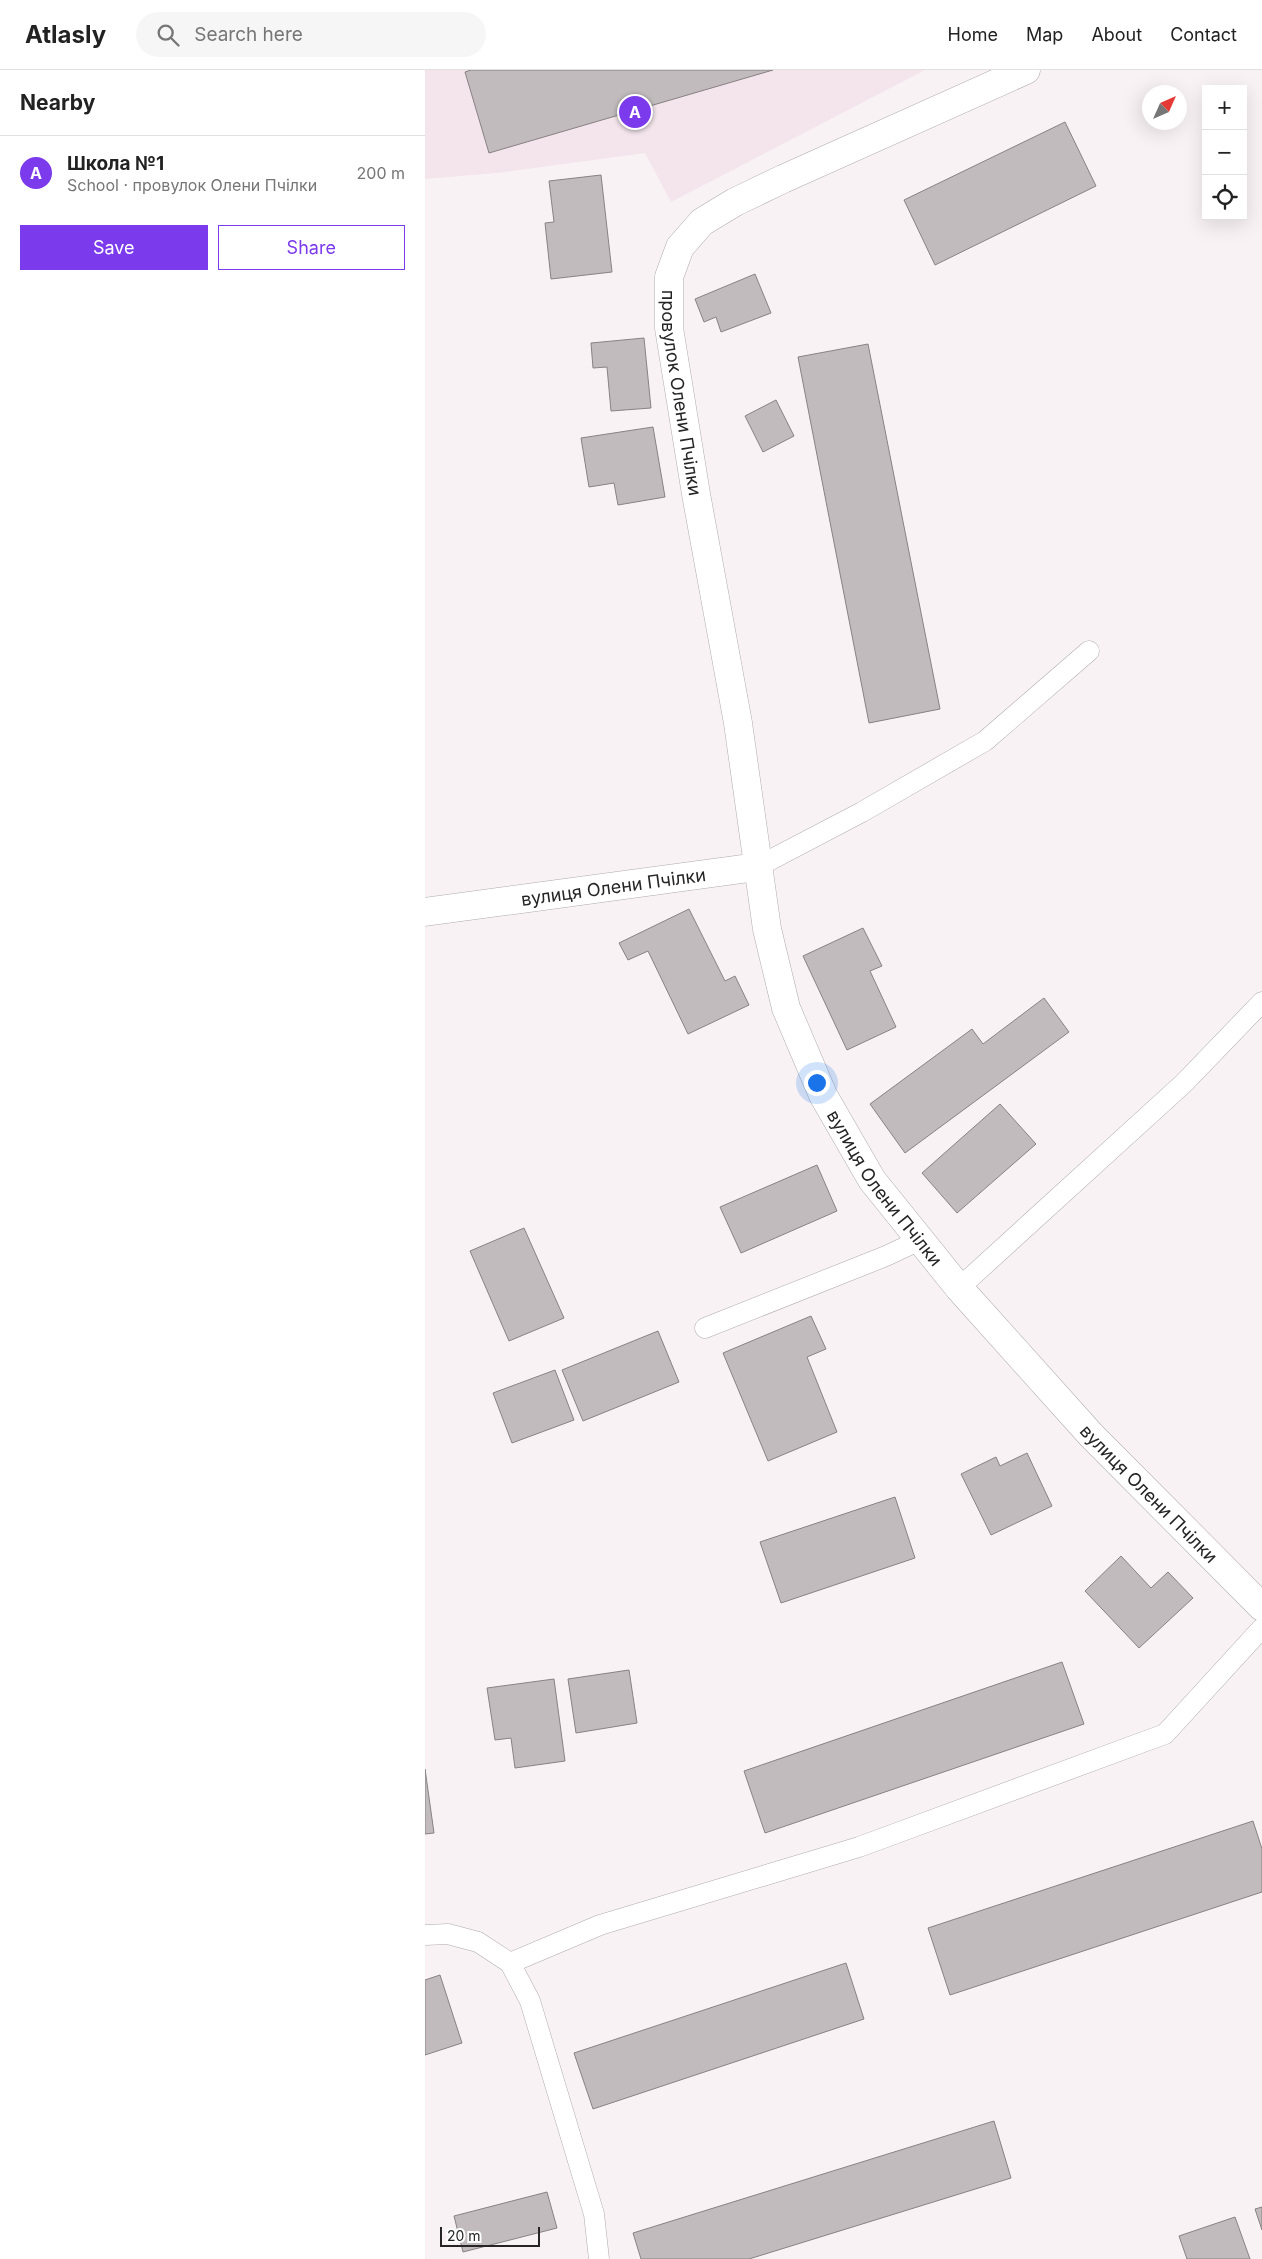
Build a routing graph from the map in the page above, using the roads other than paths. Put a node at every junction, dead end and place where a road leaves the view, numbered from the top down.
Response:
1 (1026, 70) edge
2 (1089, 651) dead end
3 (757, 867) junction
4 (425, 912) edge
5 (1262, 1002) edge
6 (920, 1240) junction
7 (959, 1288) junction
8 (705, 1328) dead end
9 (1262, 1607) edge
10 (1262, 1628) edge
11 (425, 1935) edge
12 (510, 1963) junction
13 (599, 2259) edge

1 - 3 street, провулок Олени Пчілки
2 - 3 lane
3 - 4 street, вулиця Олени Пчілки
3 - 6 street, вулиця Олени Пчілки
5 - 7 lane
6 - 7 street, вулиця Олени Пчілки
6 - 8 lane
7 - 9 street, вулиця Олени Пчілки
10 - 12 lane
11 - 12 lane
12 - 13 lane

